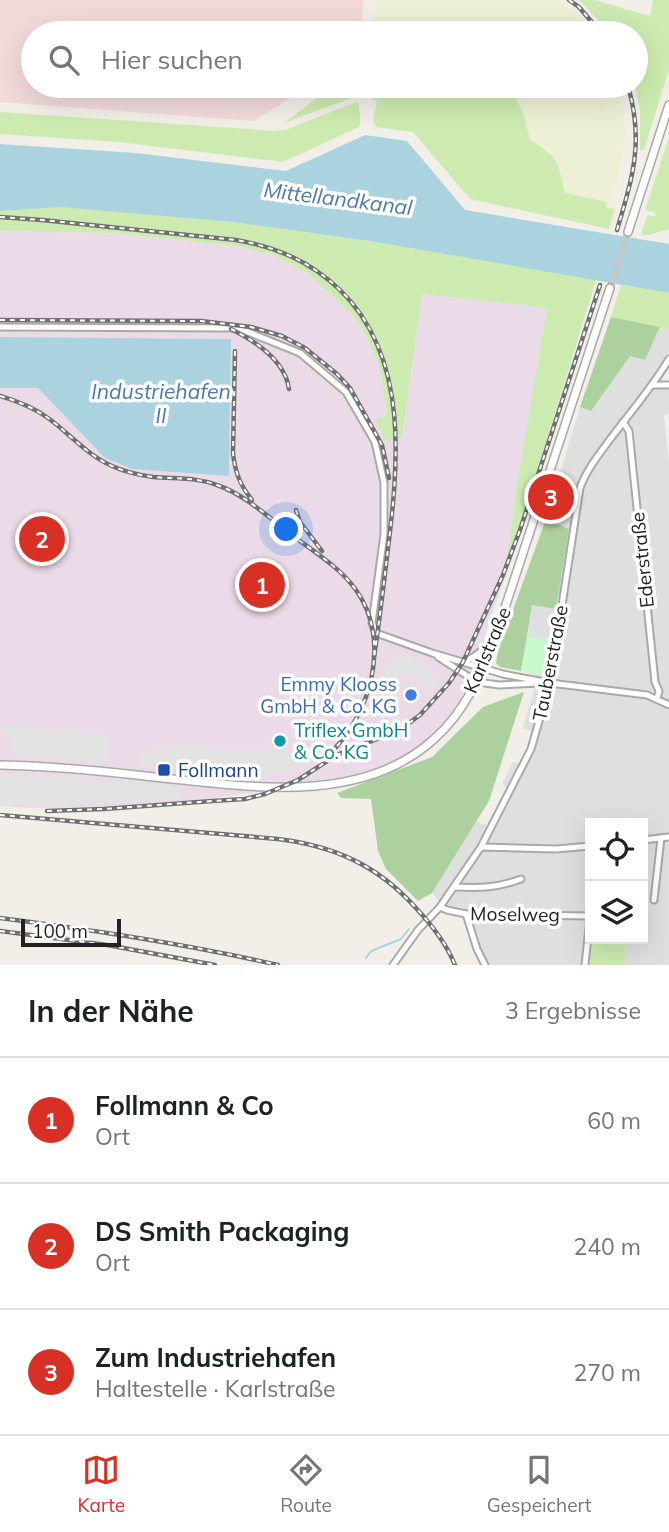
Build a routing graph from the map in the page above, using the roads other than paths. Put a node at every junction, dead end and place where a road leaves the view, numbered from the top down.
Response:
1 (669, 105) edge
2 (628, 232) tunnel mouth
3 (610, 288) tunnel mouth
4 (0, 327) edge
5 (669, 359) edge
6 (669, 385) edge
7 (653, 386) junction
8 (623, 422) junction
9 (501, 621) junction
10 (432, 653) junction
11 (463, 662) junction
12 (484, 667) junction
13 (477, 682) junction
14 (550, 683) junction
15 (669, 687) edge
16 (659, 691) junction
17 (657, 699) junction
18 (669, 705) edge
19 (0, 765) edge
20 (669, 837) edge
21 (661, 838) junction
22 (648, 839) edge
23 (585, 846) edge
24 (481, 847) junction
25 (521, 879) dead end
26 (455, 887) junction
27 (654, 900) dead end
28 (440, 907) junction
29 (466, 914) junction
30 (585, 917) edge
31 (587, 944) edge
32 (393, 965) edge
33 (485, 965) edge
34 (585, 965) edge

1 - 2 street
3 - 9 street, Karlstraße
4 - 10 street
5 - 7 street, Tauberstraße
6 - 7 street
7 - 8 street, Tauberstraße
8 - 14 street, Tauberstraße
8 - 16 street, Ederstraße
9 - 11 street
9 - 12 street, Karlstraße
10 - 11 street
10 - 13 street
11 - 12 street
12 - 13 street, Karlstraße
12 - 14 street
13 - 14 street
13 - 19 street, Karlstraße
14 - 17 street
14 - 24 street, Tauberstraße
15 - 16 street
16 - 17 street, Ederstraße
17 - 18 street
20 - 21 street
21 - 22 street
21 - 27 street
23 - 24 street
24 - 26 street, Tauberstraße
25 - 26 street
26 - 28 street, Tauberstraße
28 - 29 street, Moselweg
28 - 32 street, Tauberstraße
29 - 30 street, Moselweg
29 - 33 street
31 - 34 street, Moselweg

